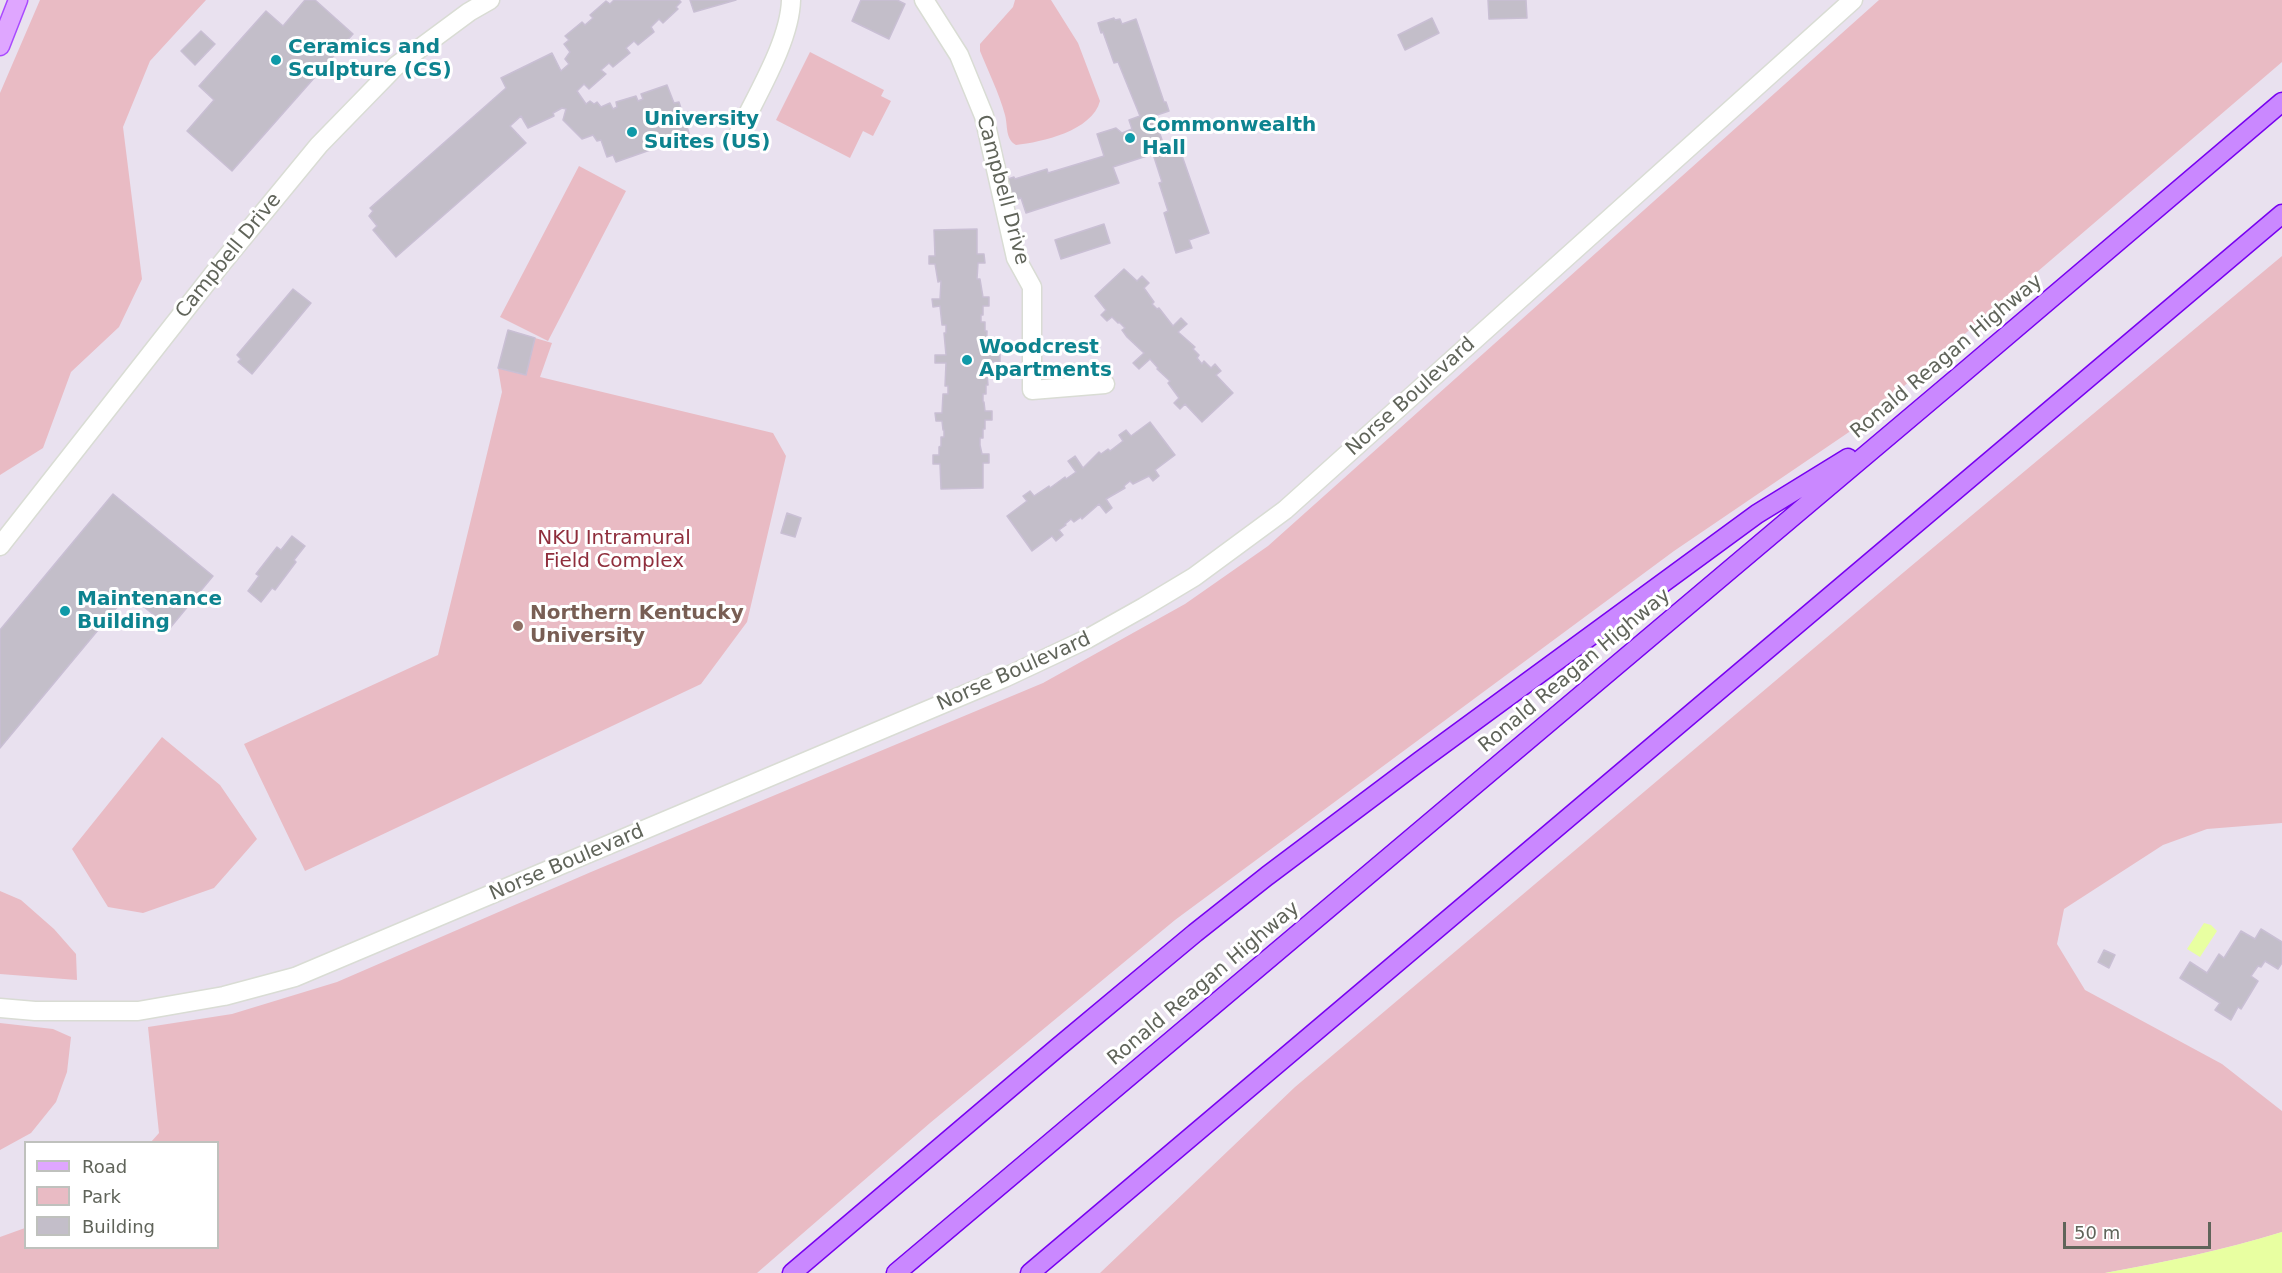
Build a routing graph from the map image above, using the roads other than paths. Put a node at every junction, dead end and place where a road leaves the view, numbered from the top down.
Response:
1 (18, 0) edge
2 (490, 0) edge
3 (791, 0) edge
4 (924, 0) edge
5 (1853, 0) edge
6 (0, 46) edge
7 (2282, 102) edge
8 (739, 132) dead end
9 (2282, 214) edge
10 (1105, 384) dead end
11 (1898, 428) junction
12 (0, 546) edge
13 (0, 1008) edge
14 (792, 1273) edge
15 (896, 1273) edge
16 (1030, 1273) edge

1 - 6 main road
2 - 12 street, Campbell Drive
3 - 8 street
4 - 10 street, Campbell Drive
5 - 13 street, Norse Boulevard
7 - 11 highway, Ronald Reagan Highway
9 - 16 highway
11 - 14 highway
11 - 15 highway, Ronald Reagan Highway

